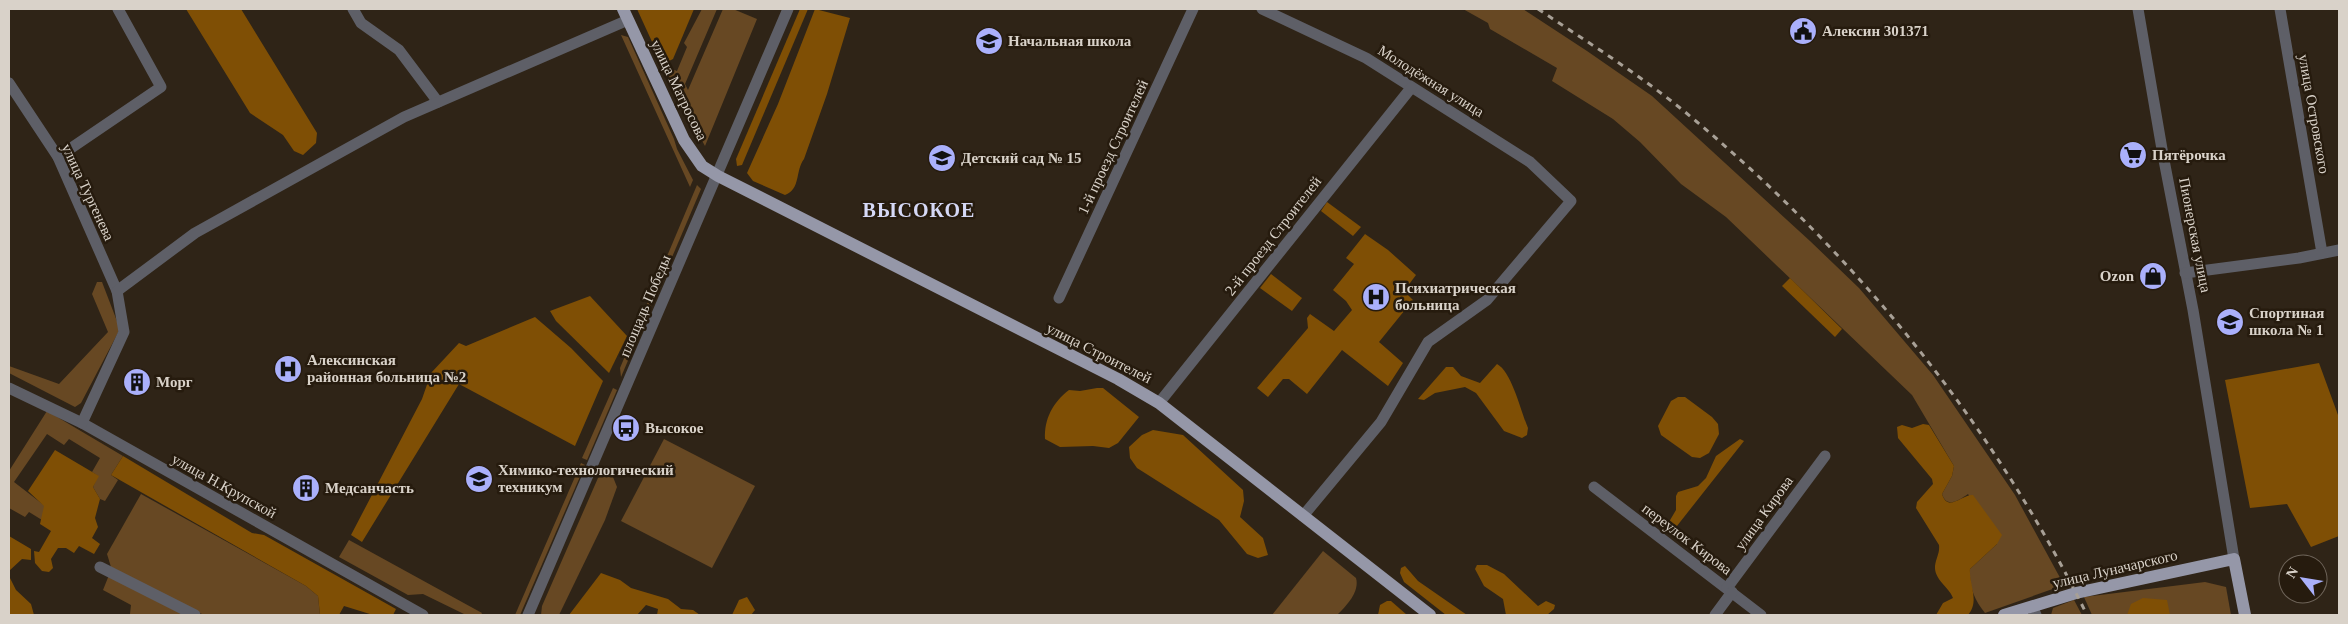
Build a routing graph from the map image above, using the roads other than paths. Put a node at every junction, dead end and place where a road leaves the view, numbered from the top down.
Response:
1 (118, 9) edge
2 (353, 9) edge
3 (788, 9) edge
4 (1194, 9) edge
5 (1262, 9) edge
6 (2138, 9) edge
7 (2280, 9) edge
8 (626, 14) edge
9 (9, 83) edge
10 (1411, 88) junction
11 (438, 102) junction
12 (58, 156) junction
13 (718, 176) junction
14 (2339, 250) edge
15 (2322, 253) junction
16 (2185, 273) junction
17 (117, 291) junction
18 (1059, 298) dead end
19 (9, 388) edge
20 (1159, 403) junction
21 (82, 423) junction
22 (1825, 456) dead end
23 (1594, 487) dead end
24 (1303, 516) junction
25 (2234, 559) junction
26 (100, 567) dead end
27 (1730, 590) junction
28 (2034, 611) edge
29 (410, 612) edge
30 (195, 615) edge
31 (423, 615) edge
32 (528, 615) edge
33 (1430, 615) edge
34 (1716, 615) edge
35 (1761, 615) edge
36 (2004, 615) edge
37 (2245, 615) edge

1 - 12 street
2 - 11 street
3 - 13 street, площадь Победы
4 - 18 street, 1-й проезд Строителей
5 - 10 street, Молодёжная улица
6 - 16 street, Пионерская улица
7 - 15 street, улица Островского
8 - 11 street
8 - 13 main road, улица Матросова
9 - 12 street, улица Тургенева
10 - 20 street, 2-й проезд Строителей
10 - 24 street, Молодёжная улица
11 - 17 street
12 - 17 street, улица Тургенева
13 - 20 main road, улица Строителей
13 - 32 street, площадь Победы
14 - 15 street
15 - 16 street
16 - 25 street, Пионерская улица
17 - 21 street, улица Тургенева
19 - 21 street, улица Н.Крупской
20 - 24 main road, улица Строителей
21 - 29 street, улица Н.Крупской
22 - 27 street, улица Кирова
23 - 27 street, переулок Кирова
24 - 33 main road, улица Строителей
25 - 28 main road, улица Луначарского
25 - 37 main road, Пионерская улица
26 - 30 street
27 - 34 street, улица Кирова
27 - 35 street, переулок Кирова
28 - 36 main road, улица Луначарского
29 - 31 street, улица Н.Крупской

